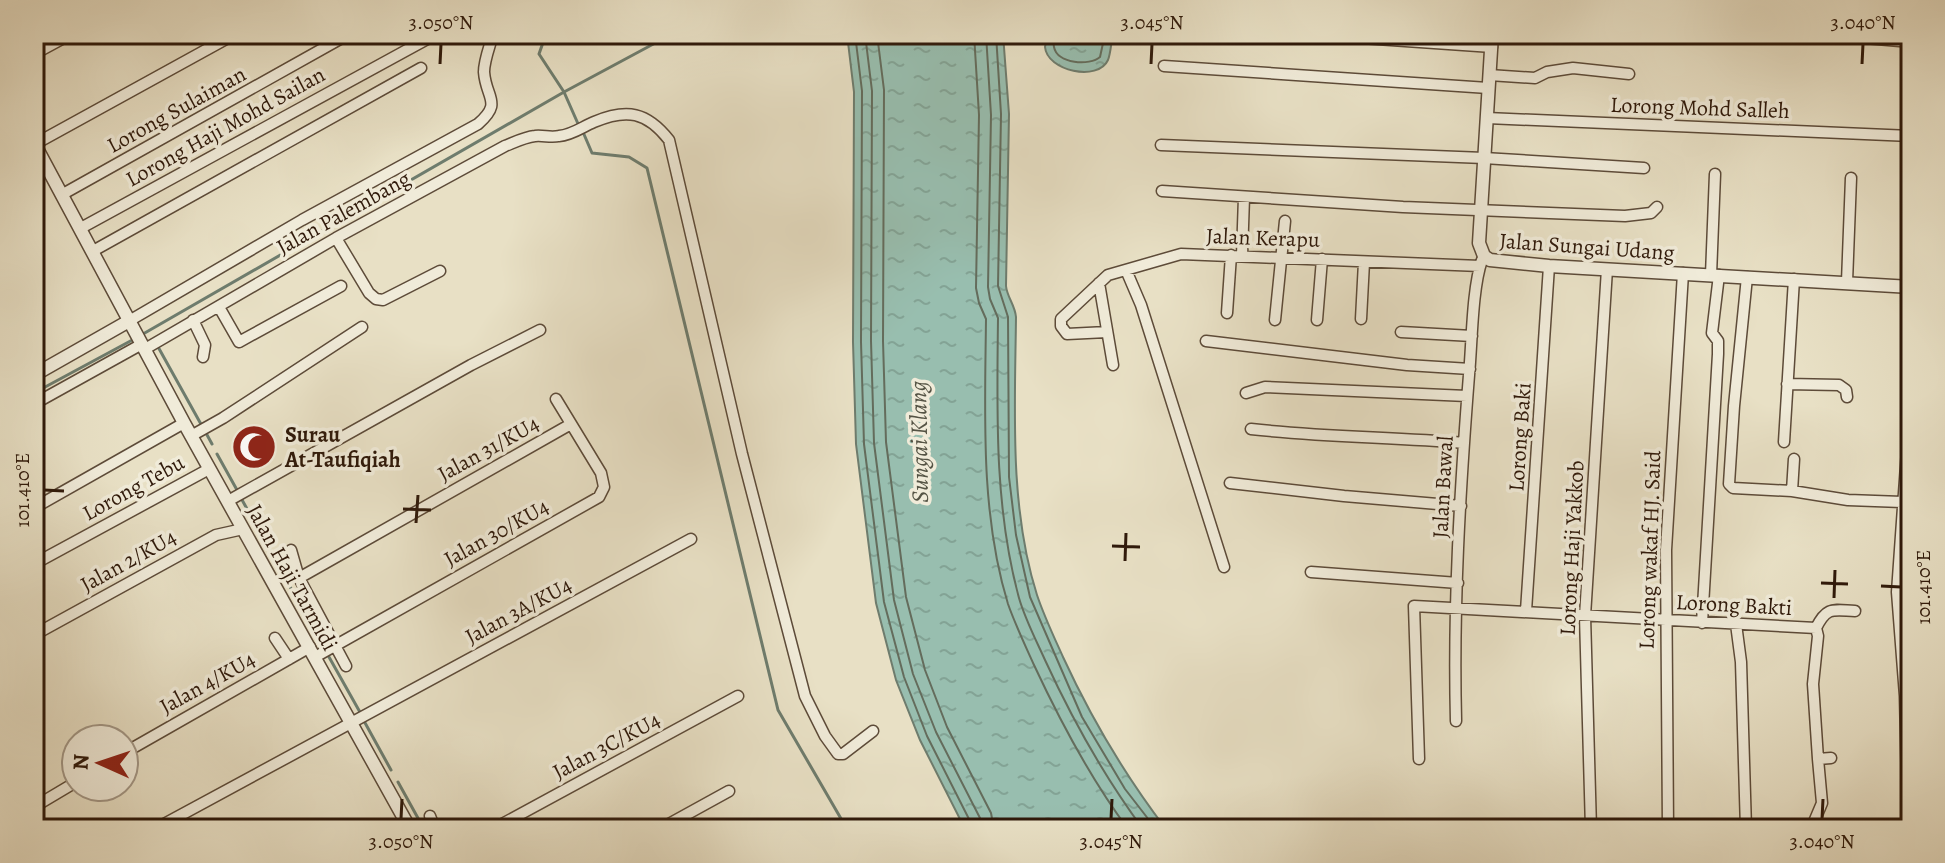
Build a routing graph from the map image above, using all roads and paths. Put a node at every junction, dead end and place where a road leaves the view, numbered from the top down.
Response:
1 (71, 34) edge
2 (235, 34) edge
3 (349, 34) edge
4 (493, 34) edge
5 (1304, 34) edge
6 (430, 35) edge
7 (1772, 37) dead end
8 (1492, 41) edge
9 (1911, 42) edge
10 (34, 54) edge
11 (1164, 66) dead end
12 (421, 68) dead end
13 (1629, 74) dead end
14 (1489, 82) junction
15 (1487, 118) junction
16 (1911, 136) edge
17 (34, 144) edge
18 (1161, 145) dead end
19 (1484, 158) junction
20 (1644, 168) dead end
21 (1715, 174) dead end
22 (1851, 178) dead end
23 (1162, 191) dead end
24 (63, 194) junction
25 (1244, 197) junction
26 (1657, 207) dead end
27 (1481, 208) junction
28 (1285, 221) dead end
29 (81, 228) junction
30 (336, 238) junction
31 (93, 251) junction
32 (1236, 255) junction
33 (1282, 257) junction
34 (1322, 259) junction
35 (1482, 261) junction
36 (1364, 262) junction
37 (1549, 266) junction
38 (1130, 268) junction
39 (1607, 269) junction
40 (440, 271) dead end
41 (1683, 273) junction
42 (1715, 275) junction
43 (1747, 277) junction
44 (1794, 279) junction
45 (1847, 282) junction
46 (1099, 283) junction
47 (341, 286) dead end
48 (1911, 287) edge
49 (219, 307) junction
50 (1227, 313) dead end
51 (1361, 319) dead end
52 (193, 320) junction
53 (1275, 320) dead end
54 (1317, 320) dead end
55 (130, 322) junction
56 (362, 327) dead end
57 (540, 330) dead end
58 (1107, 332) junction
59 (1401, 332) dead end
60 (1472, 336) junction
61 (1206, 341) dead end
62 (142, 344) junction
63 (203, 357) dead end
64 (1113, 365) dead end
65 (1470, 369) junction
66 (34, 375) edge
67 (1787, 384) junction
68 (1246, 393) dead end
69 (1911, 394) edge
70 (1467, 396) junction
71 (1847, 397) dead end
72 (556, 399) dead end
73 (34, 404) edge
74 (184, 423) junction
75 (571, 424) junction
76 (1251, 429) dead end
77 (191, 436) junction
78 (1784, 442) dead end
79 (1464, 443) junction
80 (1794, 459) dead end
81 (209, 469) junction
82 (1712, 472) junction
83 (1729, 480) junction
84 (1230, 483) dead end
85 (1792, 491) junction
86 (228, 501) junction
87 (1902, 502) junction
88 (1461, 506) junction
89 (34, 508) edge
90 (243, 529) junction
91 (1906, 529) edge
92 (691, 539) dead end
93 (291, 550) dead end
94 (34, 564) edge
95 (1224, 567) dead end
96 (1311, 572) dead end
97 (299, 578) junction
98 (1458, 583) junction
99 (1457, 607) junction
100 (1526, 611) junction
101 (1855, 611) dead end
102 (1585, 616) junction
103 (1665, 621) junction
104 (1702, 623) junction
105 (1736, 624) junction
106 (1816, 628) junction
107 (34, 635) edge
108 (275, 638) dead end
109 (334, 645) junction
110 (312, 652) junction
111 (289, 659) junction
112 (346, 666) dead end
113 (738, 696) dead end
114 (359, 719) junction
115 (1456, 721) dead end
116 (873, 731) dead end
117 (140, 744) edge
118 (1831, 758) dead end
119 (1419, 759) dead end
120 (1818, 759) junction
121 (729, 791) dead end
122 (60, 792) edge
123 (1910, 795) edge
124 (34, 807) edge
125 (430, 816) dead end
126 (155, 829) edge
127 (410, 829) edge
128 (435, 829) edge
129 (493, 829) edge
130 (660, 829) edge
131 (1591, 829) edge
132 (1668, 829) edge
133 (1746, 829) edge
134 (1811, 829) edge
135 (1908, 829) edge

1 - 10 street
2 - 17 street
3 - 24 street, Lorong Sulaiman
4 - 55 street
5 - 8 street
6 - 29 street, Lorong Haji Mohd Sailan
7 - 9 street
8 - 14 street, Jalan Sungai Udang
11 - 14 street
12 - 31 street
13 - 14 street
14 - 15 street, Jalan Sungai Udang
15 - 16 street, Lorong Mohd Salleh
15 - 19 street, Jalan Sungai Udang
17 - 24 street, Jalan Haji Tarmidi
18 - 19 street
19 - 20 street
19 - 27 street, Jalan Sungai Udang
21 - 42 street
22 - 45 street
23 - 25 street
24 - 29 street, Jalan Haji Tarmidi
25 - 27 street
25 - 32 street
26 - 27 street
27 - 35 street, Jalan Sungai Udang
28 - 33 street
29 - 31 street, Jalan Haji Tarmidi
30 - 40 street
30 - 49 street, Jalan Palembang
30 - 116 street, Jalan Palembang
31 - 55 street, Jalan Haji Tarmidi
32 - 33 street, Jalan Kerapu
32 - 38 street, Jalan Kerapu
32 - 50 street
33 - 34 street, Jalan Kerapu
33 - 53 street
34 - 36 street, Jalan Kerapu
34 - 54 street
35 - 36 street, Jalan Kerapu
35 - 37 street, Jalan Sungai Udang
35 - 60 street, Jalan Bawal
36 - 51 street
37 - 39 street, Jalan Sungai Udang
37 - 100 street, Lorong Baki
38 - 46 street, Jalan Kerapu
38 - 95 street
39 - 41 street, Jalan Sungai Udang
39 - 102 street, Lorong Haji Yakkob
41 - 42 street, Jalan Sungai Udang
41 - 103 street, Lorong wakaf HJ. Said
42 - 43 street, Jalan Sungai Udang
42 - 82 street
43 - 44 street, Jalan Sungai Udang
43 - 83 street
44 - 45 street, Jalan Sungai Udang
44 - 67 street
45 - 48 street, Jalan Sungai Udang
46 - 58 street
46 - 58 street, Jalan Kerapu
47 - 49 street
49 - 52 street, Jalan Palembang
52 - 62 street, Jalan Palembang
52 - 63 street
55 - 62 street, Jalan Haji Tarmidi
55 - 66 street
56 - 77 street
57 - 86 street
58 - 64 street
59 - 60 street
60 - 65 street, Jalan Bawal
61 - 65 street
62 - 73 street, Jalan Palembang
62 - 74 street, Jalan Haji Tarmidi
65 - 70 street, Jalan Bawal
67 - 71 street
67 - 78 street
68 - 70 street
69 - 87 street
70 - 79 street, Jalan Bawal
72 - 75 street, Jalan 30/KU4
74 - 77 street, Jalan Haji Tarmidi
74 - 89 street
75 - 97 street, Jalan 31/KU4
75 - 109 street, Jalan 30/KU4
76 - 79 street
77 - 81 street, Jalan Haji Tarmidi
79 - 88 street, Jalan Bawal
80 - 85 street
81 - 86 street, Jalan Haji Tarmidi
81 - 94 street, Lorong Tebu
82 - 83 street
82 - 104 street
83 - 85 street
84 - 88 street
85 - 87 street
86 - 90 street, Jalan Haji Tarmidi
87 - 91 street
88 - 98 street, Jalan Bawal
90 - 107 street, Jalan 2/KU4
90 - 110 street, Jalan Haji Tarmidi
91 - 123 street
92 - 114 street, Jalan 3A/KU4
93 - 97 street
96 - 98 street
97 - 109 street
98 - 99 street, Jalan Bawal
99 - 100 street, Lorong Bakti
99 - 115 street, Jalan Bawal
99 - 119 street, Lorong Bakti
100 - 102 street, Lorong Bakti
101 - 106 street, Lorong Bakti
102 - 103 street, Lorong Bakti
102 - 131 street, Lorong Haji Yakkob
103 - 104 street, Lorong Bakti
103 - 132 street, Lorong wakaf HJ. Said
104 - 105 street, Lorong Bakti
105 - 106 street, Lorong Bakti
105 - 133 street
106 - 120 street
108 - 111 street
109 - 110 street, Jalan 30/KU4
109 - 112 street
110 - 111 street, Jalan 4/KU4
110 - 114 street, Jalan Haji Tarmidi
111 - 117 street, Jalan 4/KU4
113 - 129 street, Jalan 3C/KU4
114 - 126 street, Jalan 3A/KU4
114 - 127 street, Jalan Haji Tarmidi
118 - 120 street
120 - 134 street
121 - 130 street
122 - 124 street
123 - 135 street
125 - 128 street

